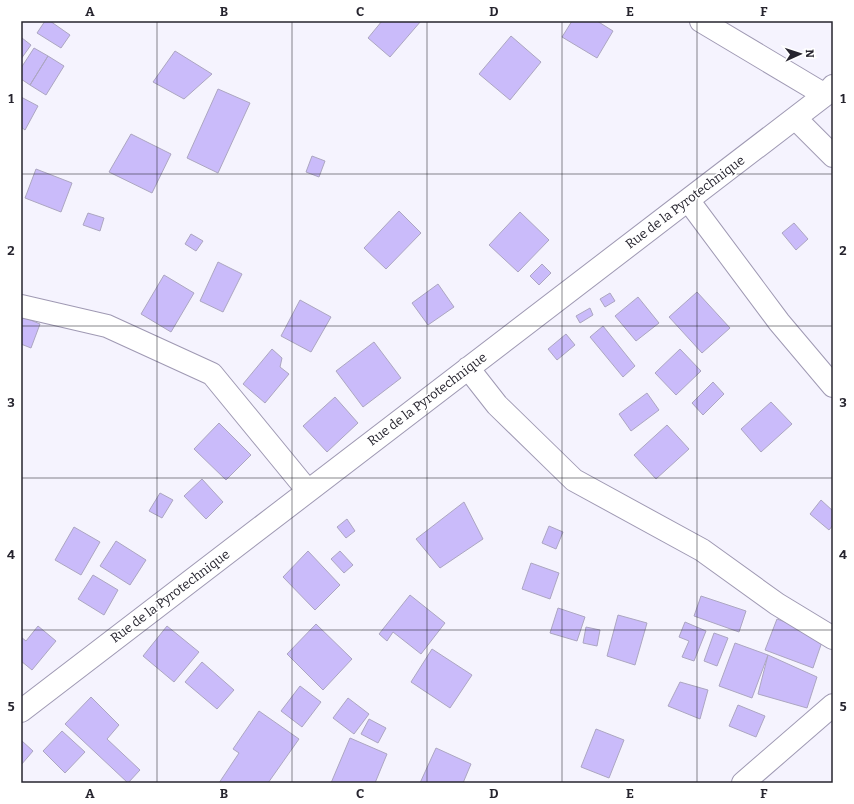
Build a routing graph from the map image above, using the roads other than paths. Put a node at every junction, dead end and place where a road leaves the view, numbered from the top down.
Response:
1 (700, 21) edge
2 (829, 91) edge
3 (795, 118) junction
4 (833, 156) edge
5 (688, 200) junction
6 (21, 306) edge
7 (468, 368) junction
8 (833, 386) edge
9 (308, 491) junction
10 (833, 638) edge
11 (833, 705) edge
12 (21, 711) edge
13 (743, 783) edge

1 - 2 street
2 - 3 street, Rue de la Pyrotechnique
3 - 4 street
3 - 5 street, Rue de la Pyrotechnique
5 - 7 street, Rue de la Pyrotechnique
5 - 8 street
6 - 9 street
7 - 9 street, Rue de la Pyrotechnique
7 - 10 street
9 - 12 street, Rue de la Pyrotechnique
11 - 13 street

